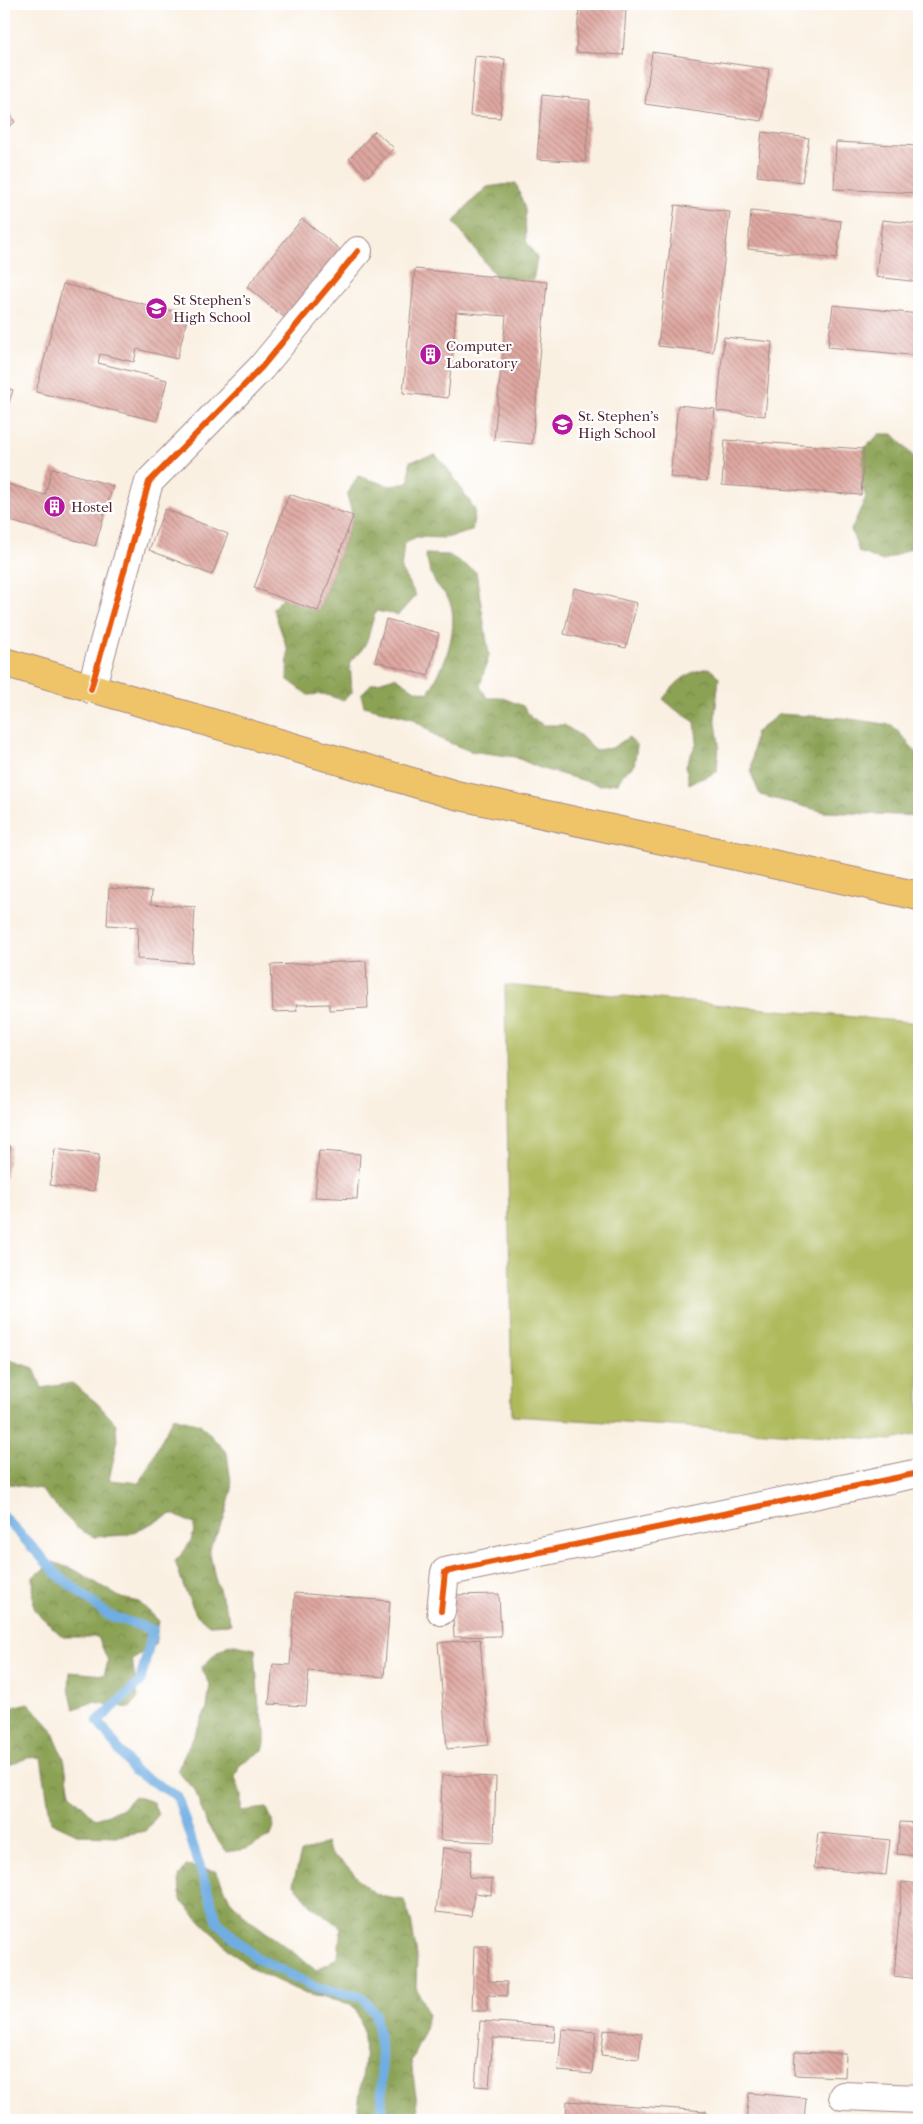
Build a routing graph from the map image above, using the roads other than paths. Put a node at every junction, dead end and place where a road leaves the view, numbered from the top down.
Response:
1 (358, 251) dead end
2 (4, 662) edge
3 (91, 689) junction
4 (919, 896) edge
5 (919, 1473) edge
6 (442, 1611) dead end
7 (843, 2096) dead end
8 (919, 2099) edge

1 - 3 street
2 - 3 main road
3 - 4 main road
5 - 6 street
7 - 8 street

